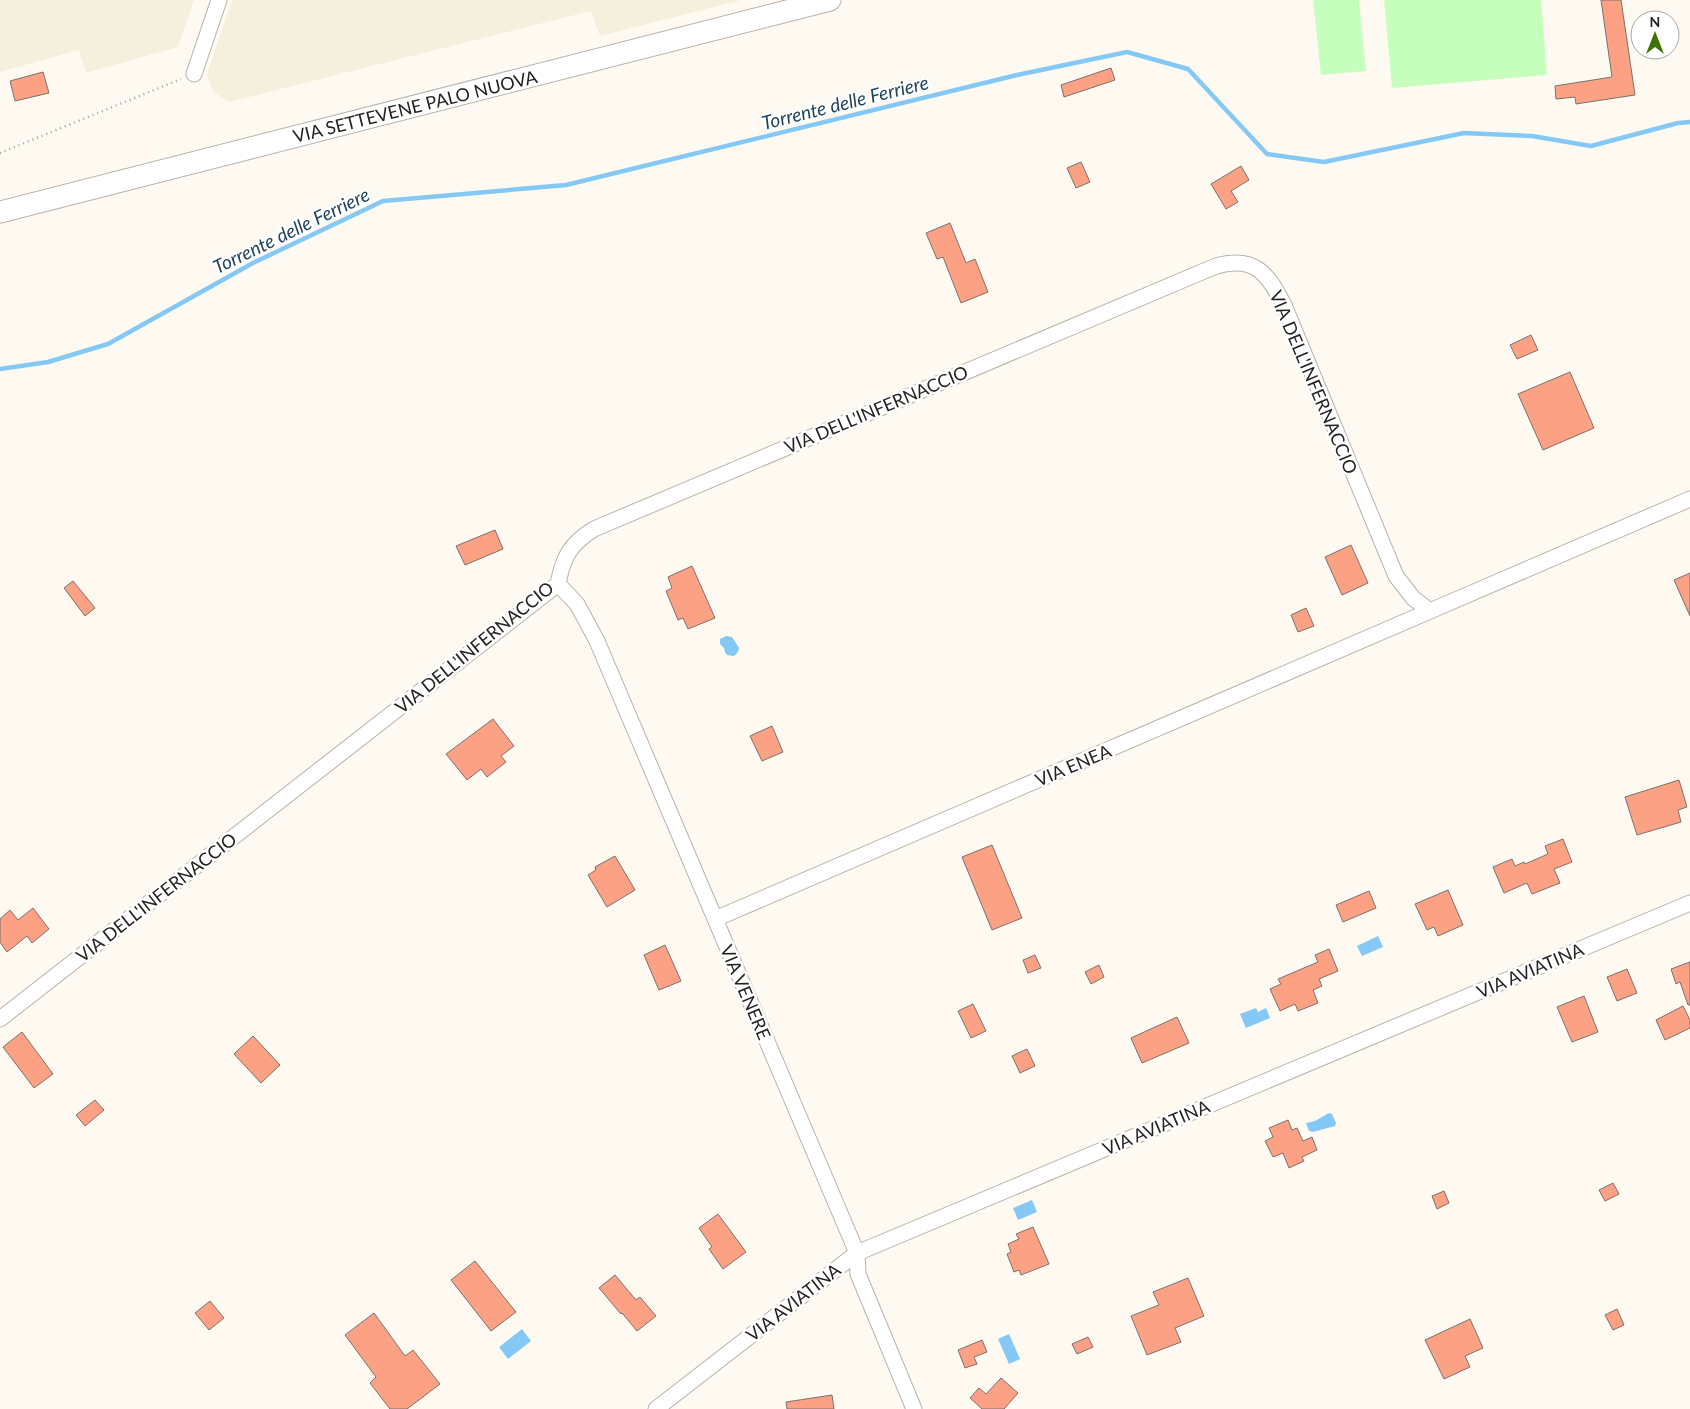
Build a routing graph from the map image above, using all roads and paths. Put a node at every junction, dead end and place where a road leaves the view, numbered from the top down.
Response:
1 (220, 0) edge
2 (830, 0) edge
3 (194, 74) joint
4 (0, 153) edge
5 (0, 212) edge
6 (1690, 499) edge
7 (558, 584) junction
8 (1430, 611) junction
9 (1690, 903) edge
10 (715, 919) junction
11 (0, 1019) edge
12 (857, 1253) junction
13 (656, 1409) edge
14 (914, 1409) edge

1 - 3 street
2 - 5 main road, VIA SETTEVENE PALO NUOVA
3 - 4 path
6 - 8 street
7 - 8 street, VIA DELL'INFERNACCIO
7 - 10 street, VIA VENERE
7 - 11 street, VIA DELL'INFERNACCIO
8 - 10 street, VIA ENEA
9 - 12 street, VIA AVIATINA
10 - 12 street, VIA VENERE
12 - 13 street, VIA AVIATINA
12 - 14 street, VIA VENERE

